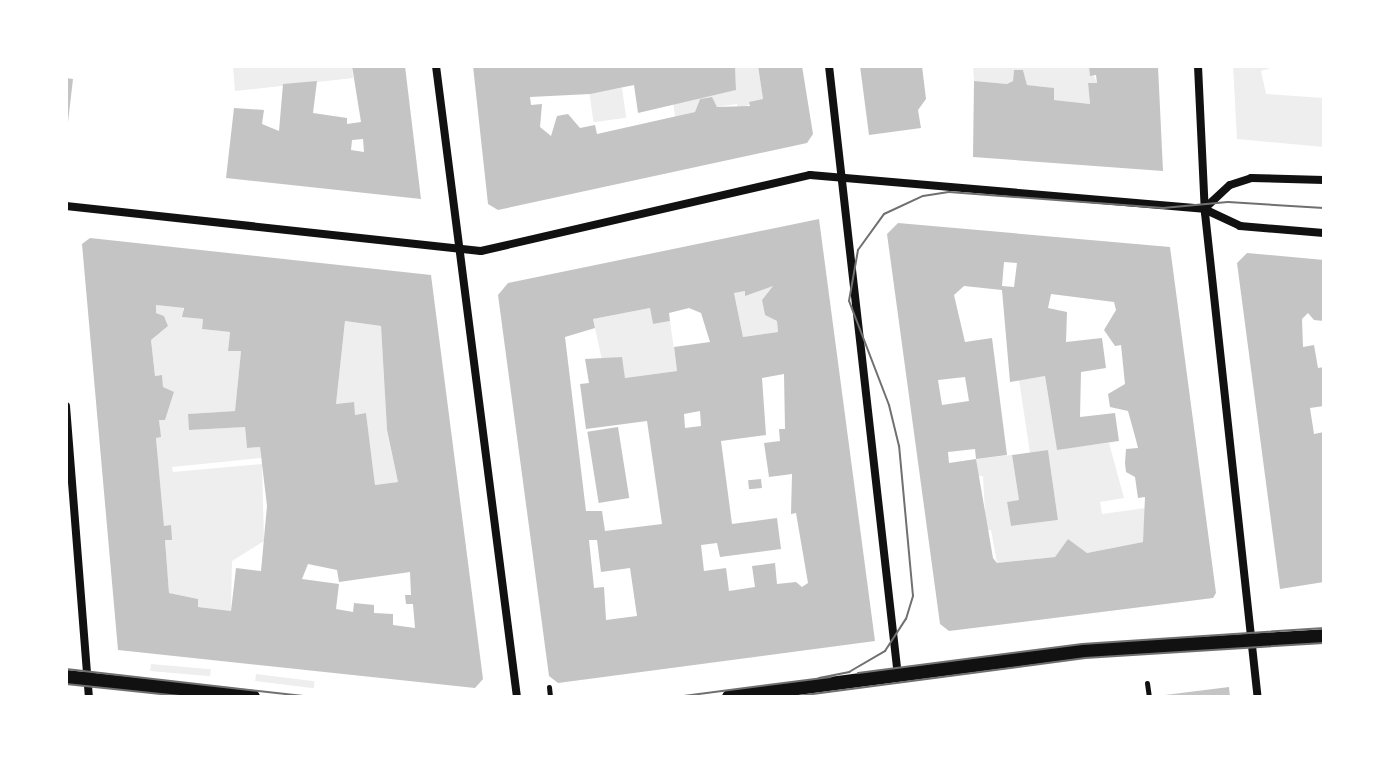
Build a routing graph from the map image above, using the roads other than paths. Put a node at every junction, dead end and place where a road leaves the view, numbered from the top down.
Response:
1 (436, 66) edge
2 (829, 66) edge
3 (1198, 66) edge
4 (1324, 180) edge
5 (845, 181) junction
6 (66, 206) edge
7 (1204, 209) junction
8 (1324, 233) edge
9 (456, 249) junction
10 (66, 406) edge
11 (1324, 636) edge
12 (1253, 641) junction
13 (898, 676) junction
14 (66, 677) edge
15 (88, 679) junction
16 (89, 697) edge
17 (253, 697) edge
18 (517, 697) edge
19 (729, 697) edge
20 (1258, 697) edge

1 - 9 street
2 - 5 street
3 - 7 street
4 - 7 street
5 - 7 street
5 - 9 street
5 - 13 street
6 - 9 street
7 - 8 street
7 - 12 street
9 - 18 street
10 - 15 street
11 - 12 street
12 - 13 street
12 - 20 street
13 - 19 street
14 - 15 street
15 - 16 street
15 - 17 street

